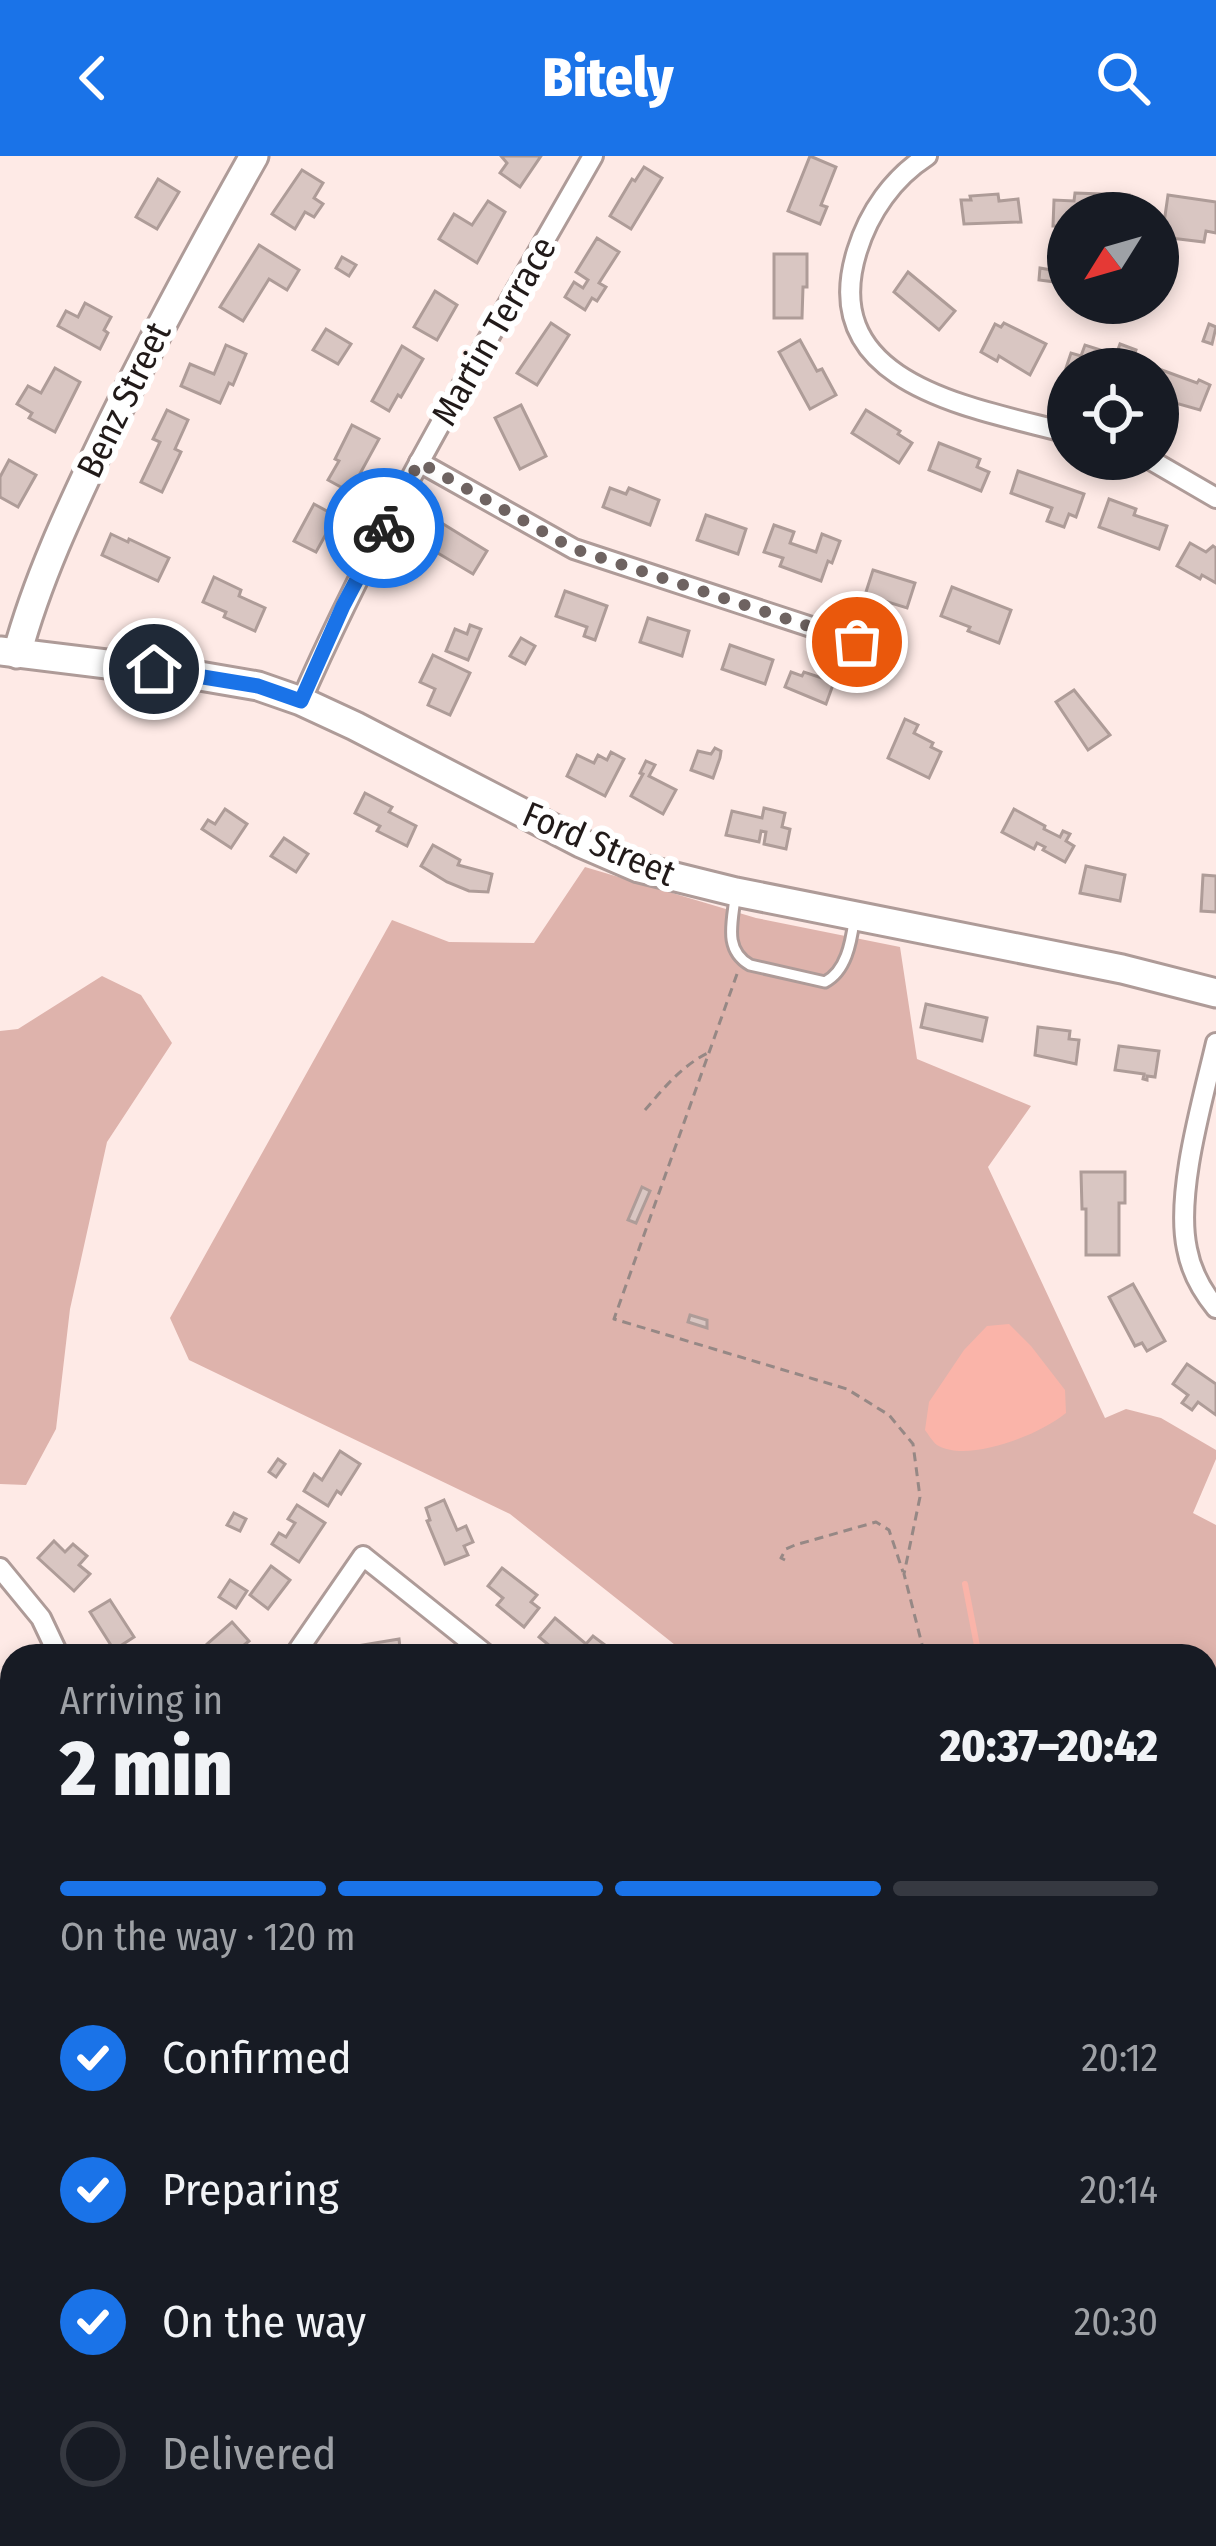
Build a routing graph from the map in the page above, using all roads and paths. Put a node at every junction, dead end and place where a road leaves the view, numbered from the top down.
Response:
1 (254, 156) edge
2 (593, 156) edge
3 (927, 156) edge
4 (1047, 427) edge
5 (419, 462) junction
6 (1179, 476) edge
7 (1216, 498) edge
8 (857, 642) dead end
9 (8, 652) edge
10 (301, 701) junction
11 (736, 892) junction
12 (855, 916) junction
13 (741, 961) junction
14 (1216, 993) edge
15 (1216, 1043) edge
16 (710, 1052) junction
17 (644, 1110) dead end
18 (1216, 1308) edge
19 (785, 1561) dead end
20 (0, 1568) edge
21 (904, 1574) junction
22 (53, 1644) edge
23 (302, 1644) edge
24 (473, 1644) edge
25 (922, 1644) edge

1 - 9 street, Benz Street
2 - 5 street, Martin Terrace
3 - 4 street
5 - 8 street
5 - 10 street, Martin Terrace
6 - 7 street
9 - 10 street, Ford Street
10 - 11 street, Ford Street
11 - 12 street, Ford Street
11 - 13 lane
12 - 13 lane
12 - 14 street, Ford Street
13 - 16 path
15 - 18 street
16 - 17 path
16 - 21 path
19 - 21 path
20 - 22 street
21 - 25 path
23 - 24 street

